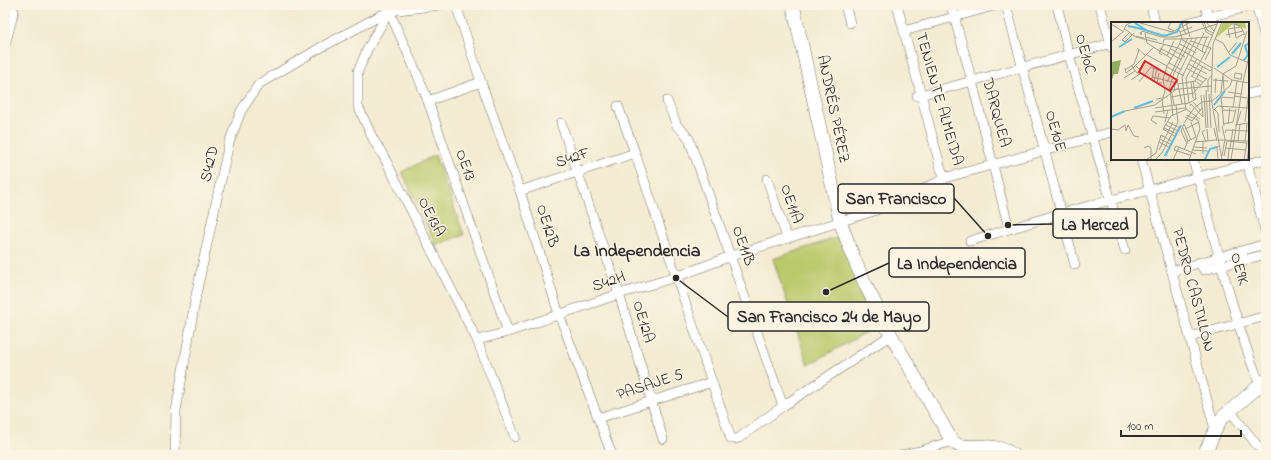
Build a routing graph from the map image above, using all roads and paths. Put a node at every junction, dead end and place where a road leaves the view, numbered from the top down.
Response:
1 (441, 5) edge
2 (456, 5) edge
3 (793, 5) edge
4 (845, 5) edge
5 (897, 5) edge
6 (951, 5) edge
7 (996, 5) edge
8 (1006, 5) edge
9 (1057, 5) edge
10 (1100, 5) edge
11 (1151, 5) edge
12 (1205, 5) edge
13 (1255, 5) edge
14 (14, 11) dead end
15 (389, 11) junction
16 (954, 17) junction
17 (1209, 20) edge
18 (1155, 22) edge
19 (1194, 22) edge
20 (850, 23) dead end
21 (7, 31) edge
22 (904, 31) junction
23 (1266, 41) edge
24 (5, 45) edge
25 (1111, 45) edge
26 (1070, 55) junction
27 (1022, 67) junction
28 (972, 81) junction
29 (481, 82) junction
30 (1266, 90) edge
31 (919, 95) junction
32 (1249, 96) edge
33 (428, 101) junction
34 (667, 101) dead end
35 (618, 106) dead end
36 (560, 123) dead end
37 (1111, 132) edge
38 (1093, 138) junction
39 (1045, 151) junction
40 (635, 153) junction
41 (1266, 159) edge
42 (1141, 160) edge
43 (1194, 160) edge
44 (1247, 162) edge
45 (994, 164) junction
46 (578, 172) junction
47 (948, 177) junction
48 (1198, 177) junction
49 (767, 179) dead end
50 (1150, 190) junction
51 (520, 191) junction
52 (1110, 200) junction
53 (1062, 213) junction
54 (840, 221) junction
55 (1009, 229) junction
56 (1266, 234) edge
57 (787, 238) junction
58 (970, 241) dead end
59 (1266, 244) edge
60 (1125, 250) dead end
61 (1266, 254) edge
62 (1243, 255) junction
63 (731, 256) junction
64 (1221, 261) junction
65 (1075, 265) dead end
66 (1172, 271) junction
67 (676, 277) junction
68 (619, 294) junction
69 (559, 314) junction
70 (1266, 316) edge
71 (1239, 323) junction
72 (508, 332) junction
73 (892, 335) junction
74 (1190, 337) junction
75 (476, 340) junction
76 (712, 382) junction
77 (1263, 383) edge
78 (651, 400) junction
79 (783, 406) junction
80 (1230, 411) junction
81 (598, 418) junction
82 (1215, 429) junction
83 (515, 437) dead end
84 (664, 439) dead end
85 (952, 441) junction
86 (920, 453) edge
87 (175, 455) edge
88 (612, 455) edge
89 (902, 455) edge
90 (1013, 455) edge
91 (1204, 455) edge
92 (1265, 455) edge

1 - 15 street, S42D
2 - 29 street, OE12B
3 - 54 street, ANDRÉS PÉREZ
4 - 20 street
5 - 22 street, TENIENTE ALMEIDA
6 - 16 street, DARQUEA
7 - 16 street
8 - 27 street, OE10E
9 - 26 street, OE10C
10 - 25 street
11 - 18 street
12 - 17 street
13 - 17 street
13 - 23 street
14 - 21 street
15 - 33 street, OE13
15 - 75 street, OE13A
15 - 87 street, S42D
16 - 22 street
16 - 28 street, DARQUEA
17 - 19 street
21 - 24 street
22 - 31 street, TENIENTE ALMEIDA
25 - 26 street
26 - 27 street
26 - 38 street, OE10C
27 - 28 street
27 - 39 street, OE10E
28 - 31 street
28 - 45 street, DARQUEA
29 - 33 street
29 - 51 street, OE12B
30 - 32 street
31 - 47 street, TENIENTE ALMEIDA
33 - 72 street, OE13
34 - 63 street, OE11B
35 - 40 street
36 - 46 street, OE12A
37 - 38 street, S42H
38 - 39 street, S42H
38 - 52 street, OE10C
39 - 45 street, S42H
39 - 53 street, OE10E
40 - 46 street, S42F
40 - 67 street
41 - 44 street
42 - 50 street, PEDRO CASTILLÓN
43 - 48 street, OE9K
44 - 48 street
44 - 56 street
45 - 47 street, S42H
45 - 55 street, DARQUEA
46 - 51 street, S42F
46 - 68 street, OE12A
47 - 54 street, S42H
48 - 50 street
48 - 64 street, OE9K
49 - 57 street, OE11A
50 - 52 street
50 - 66 street, PEDRO CASTILLÓN
51 - 69 street, OE12B
52 - 53 street
52 - 60 street, OE10C
53 - 55 street
53 - 65 street, OE10E
54 - 57 street, S42H
54 - 73 street, ANDRÉS PÉREZ
55 - 58 street
57 - 63 street, S42H
59 - 62 street
61 - 62 street
62 - 64 street
63 - 67 street, S42H
63 - 79 street, OE11B
64 - 66 street
64 - 71 street, OE9K
66 - 74 street, PEDRO CASTILLÓN
67 - 68 street, S42H
67 - 76 street
68 - 69 street, S42H
68 - 78 street, OE12A
69 - 72 street, S42H
69 - 81 street, OE12B
70 - 71 street
71 - 74 street
71 - 77 street, OE9K
72 - 75 street, S42H
73 - 79 street
73 - 85 street, ANDRÉS PÉREZ
74 - 82 street, PEDRO CASTILLÓN
75 - 83 street, OE13A
76 - 78 street, PASAJE 5
76 - 79 street
77 - 80 street
78 - 81 street, PASAJE 5
78 - 84 street, OE12A
80 - 82 street
80 - 92 street
81 - 88 street, OE12B
82 - 91 street
85 - 86 street
85 - 90 street
86 - 89 street

